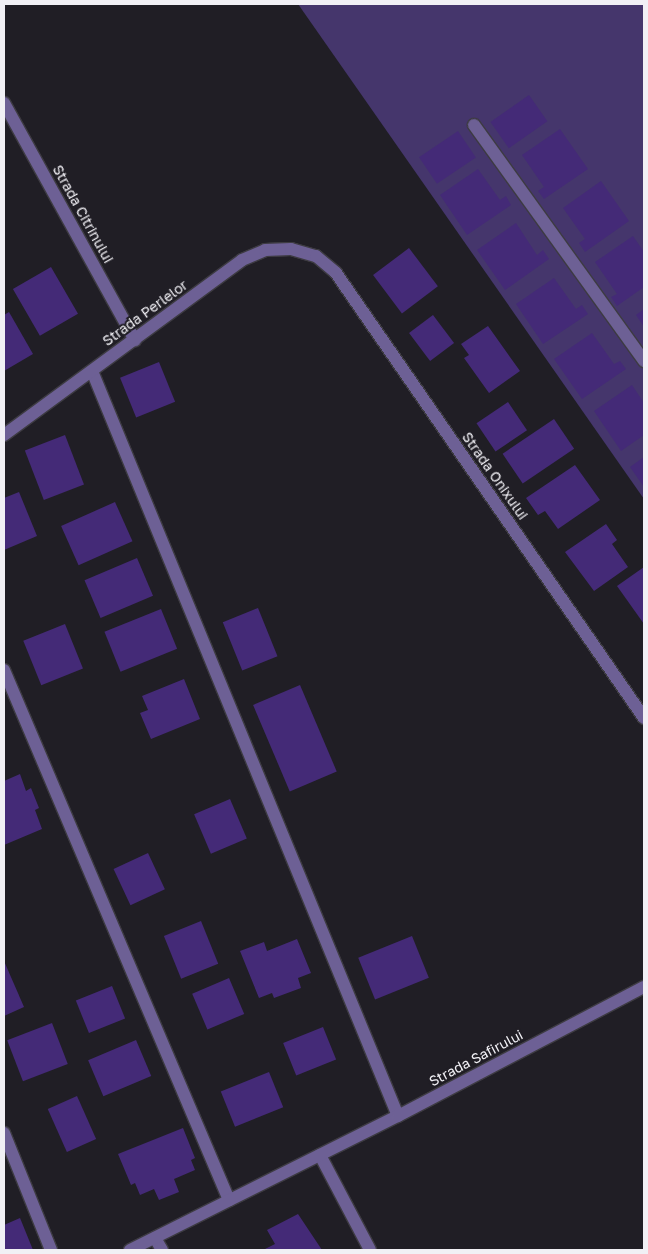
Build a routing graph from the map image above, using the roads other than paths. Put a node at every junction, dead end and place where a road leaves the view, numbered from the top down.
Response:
1 (4, 104) edge
2 (8, 121) edge
3 (474, 124) dead end
4 (316, 256) joint
5 (135, 340) junction
6 (644, 361) edge
7 (92, 371) junction
8 (4, 435) edge
9 (4, 670) edge
10 (644, 718) edge
11 (644, 986) edge
12 (398, 1116) junction
13 (4, 1133) edge
14 (320, 1155) junction
15 (229, 1200) junction
16 (155, 1238) junction
17 (52, 1250) edge
18 (130, 1250) edge
19 (162, 1250) edge
20 (370, 1250) edge

1 - 2 street, Strada Citrinului
2 - 5 street, Strada Citrinului
3 - 6 street
4 - 5 street, Strada Perlelor
4 - 10 street, Strada Onixului
5 - 7 street, Strada Perlelor
7 - 8 street, Strada Perlelor
7 - 12 street
9 - 15 street
11 - 12 street, Strada Safirului
12 - 14 street, Strada Safirului
13 - 17 street
14 - 15 street, Strada Safirului
14 - 20 street
15 - 16 street, Strada Safirului
16 - 18 street, Strada Safirului
16 - 19 street

